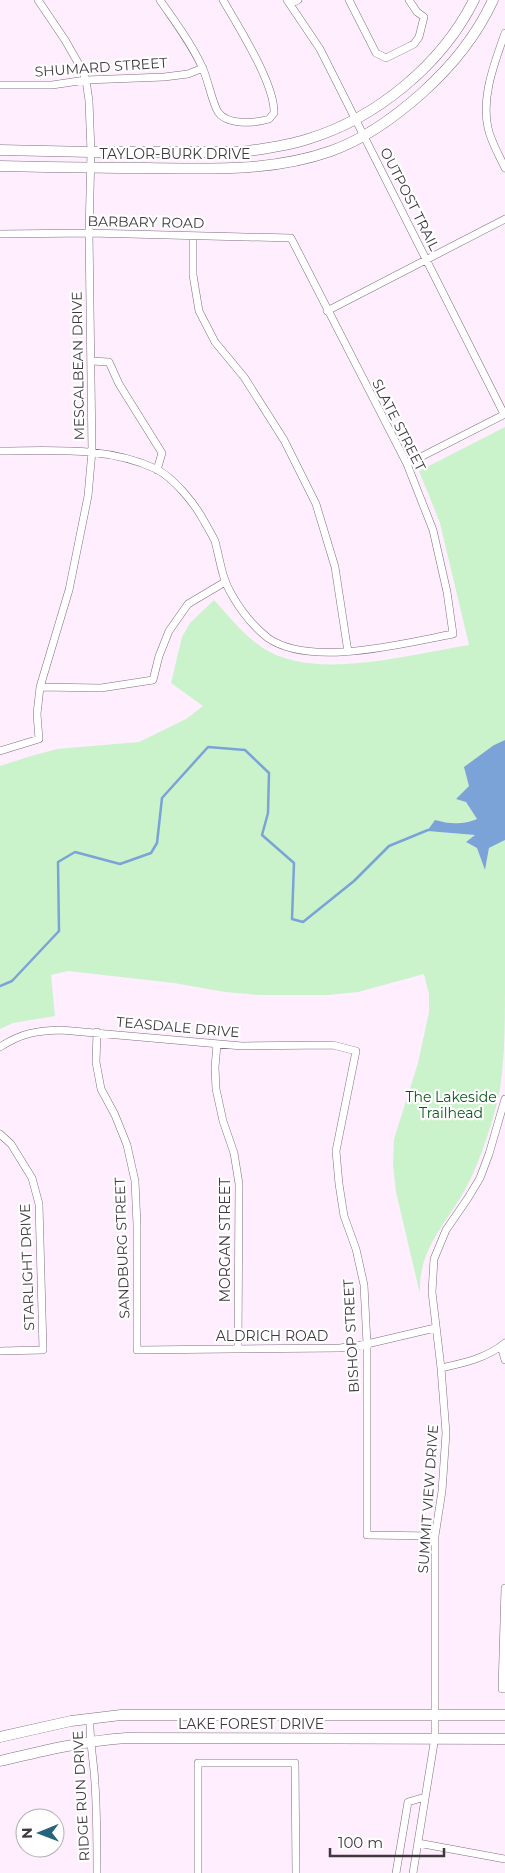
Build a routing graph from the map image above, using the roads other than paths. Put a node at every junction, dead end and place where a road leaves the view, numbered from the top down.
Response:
1 (38, 0) edge
2 (160, 0) edge
3 (223, 0) edge
4 (298, 0) edge
5 (349, 0) edge
6 (409, 0) edge
7 (474, 0) edge
8 (493, 0) edge
9 (288, 2) edge
10 (505, 33) edge
11 (202, 68) junction
12 (86, 80) junction
13 (0, 84) edge
14 (356, 120) junction
15 (364, 136) junction
16 (0, 150) edge
17 (91, 152) junction
18 (0, 166) edge
19 (90, 167) junction
20 (505, 168) edge
21 (505, 219) edge
22 (89, 233) junction
23 (0, 234) edge
24 (193, 236) junction
25 (290, 238) joint
26 (427, 260) junction
27 (327, 311) junction
28 (91, 361) junction
29 (504, 414) edge
30 (92, 451) junction
31 (0, 452) edge
32 (407, 464) junction
33 (157, 470) junction
34 (225, 582) junction
35 (348, 652) junction
36 (40, 687) junction
37 (0, 751) edge
38 (97, 1032) junction
39 (217, 1045) junction
40 (0, 1047) edge
41 (356, 1051) joint
42 (505, 1099) edge
43 (0, 1134) edge
44 (435, 1328) junction
45 (367, 1344) junction
46 (503, 1344) edge
47 (238, 1349) junction
48 (137, 1350) joint
49 (0, 1351) edge
50 (505, 1360) edge
51 (442, 1368) junction
52 (435, 1536) junction
53 (505, 1588) edge
54 (504, 1689) edge
55 (435, 1714) junction
56 (505, 1715) edge
57 (90, 1718) junction
58 (0, 1737) edge
59 (435, 1737) junction
60 (505, 1739) edge
61 (90, 1741) junction
62 (0, 1761) edge
63 (425, 1797) junction
64 (418, 1843) junction
65 (505, 1859) edge
66 (98, 1873) edge
67 (198, 1873) edge
68 (296, 1873) edge
69 (396, 1873) edge
70 (413, 1873) edge

1 - 12 street, MESCALBEAN DRIVE
2 - 11 street
3 - 11 street
4 - 9 street
5 - 6 street
7 - 14 street, TAYLOR-BURK DRIVE
8 - 15 street, TAYLOR-BURK DRIVE
9 - 14 street, OUTPOST TRAIL
10 - 20 street
11 - 12 street, SHUMARD STREET
12 - 13 street, SHUMARD STREET
12 - 17 street, MESCALBEAN DRIVE
14 - 15 street, OUTPOST TRAIL
14 - 17 street, TAYLOR-BURK DRIVE
15 - 19 street, TAYLOR-BURK DRIVE
15 - 26 street, OUTPOST TRAIL
16 - 17 street, TAYLOR-BURK DRIVE
17 - 19 street, MESCALBEAN DRIVE
18 - 19 street, TAYLOR-BURK DRIVE
19 - 22 street, MESCALBEAN DRIVE
21 - 26 street
22 - 23 street, BARBARY ROAD
22 - 24 street, BARBARY ROAD
22 - 28 street, MESCALBEAN DRIVE
24 - 25 street, BARBARY ROAD
24 - 35 street
25 - 27 street, SLATE STREET
26 - 27 street
26 - 29 street, OUTPOST TRAIL
27 - 32 street, SLATE STREET
28 - 30 street, MESCALBEAN DRIVE
28 - 33 street
29 - 32 street
30 - 31 street
30 - 33 street
30 - 36 street, MESCALBEAN DRIVE
32 - 35 street, SLATE STREET
33 - 34 street
34 - 35 street
34 - 36 street
36 - 37 street, MESCALBEAN DRIVE
38 - 39 street, TEASDALE DRIVE
38 - 40 street, TEASDALE DRIVE
38 - 48 street, SANDBURG STREET
39 - 41 street, TEASDALE DRIVE
39 - 47 street, MORGAN STREET
41 - 45 street, BISHOP STREET
42 - 44 street, SUMMIT VIEW DRIVE
43 - 49 street, STARLIGHT DRIVE
44 - 45 street, ALDRICH ROAD
44 - 51 street, SUMMIT VIEW DRIVE
45 - 47 street, ALDRICH ROAD
45 - 52 street, BISHOP STREET
46 - 50 street
46 - 51 street
47 - 48 street, ALDRICH ROAD
51 - 52 street, SUMMIT VIEW DRIVE
52 - 55 street, SUMMIT VIEW DRIVE
53 - 54 street
55 - 56 street, LAKE FOREST DRIVE
55 - 57 street, LAKE FOREST DRIVE
55 - 59 street, SUMMIT VIEW DRIVE
57 - 58 street, LAKE FOREST DRIVE
57 - 61 street, RIDGE RUN DRIVE
59 - 60 street, LAKE FOREST DRIVE
59 - 61 street, LAKE FOREST DRIVE
59 - 63 street, SUMMIT VIEW DRIVE
61 - 62 street, LAKE FOREST DRIVE
61 - 66 street, RIDGE RUN DRIVE
63 - 64 street, SUMMIT VIEW DRIVE
63 - 69 street
64 - 65 street
64 - 70 street, SUMMIT VIEW DRIVE
67 - 68 street

